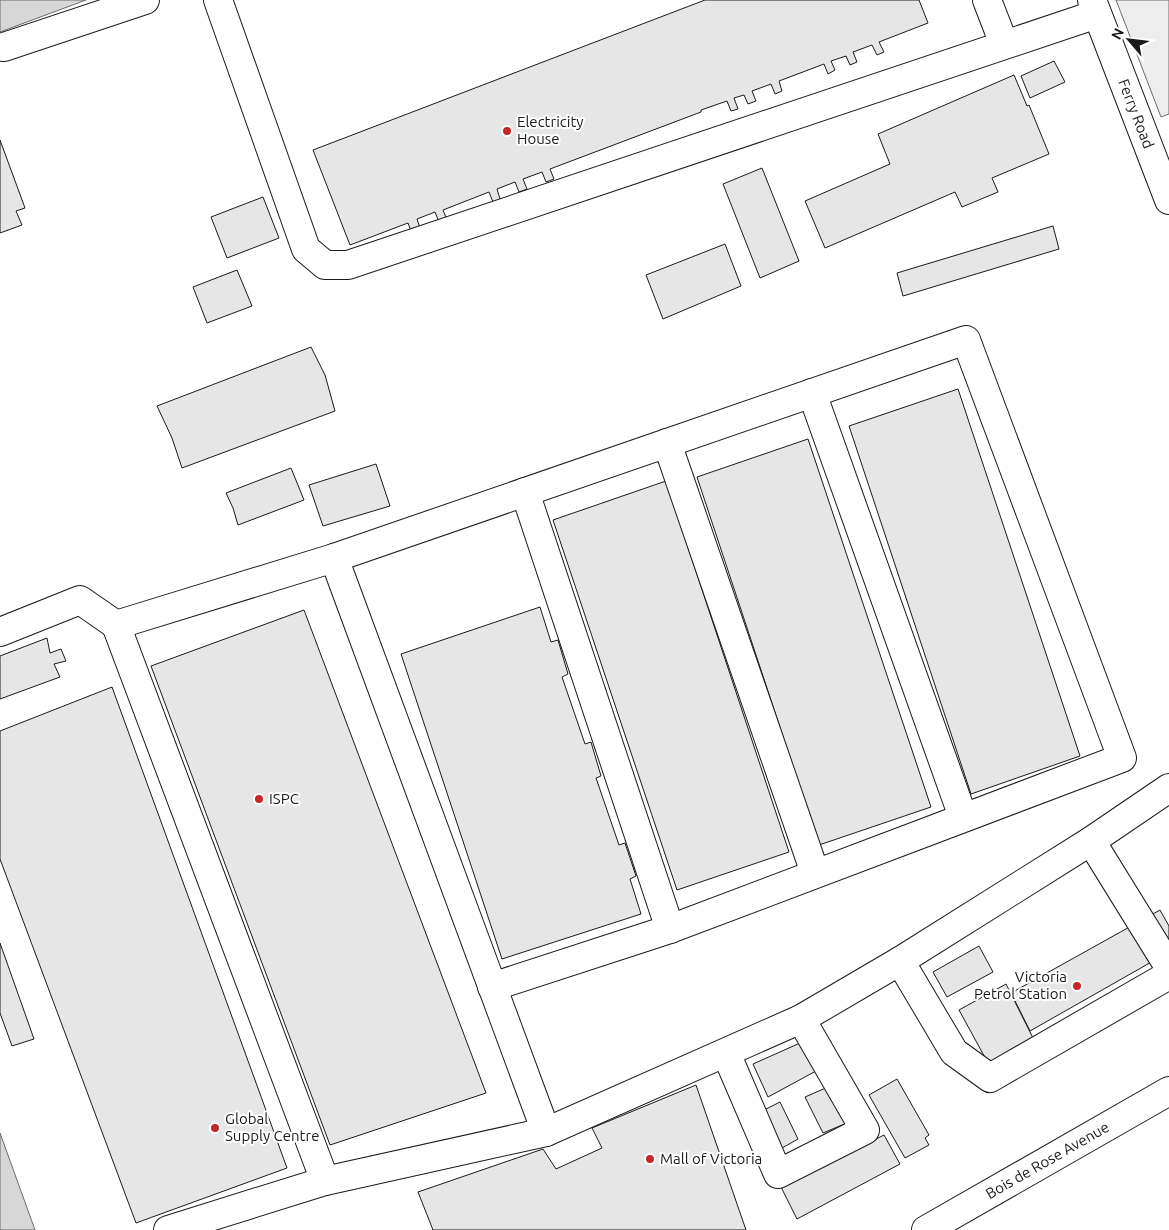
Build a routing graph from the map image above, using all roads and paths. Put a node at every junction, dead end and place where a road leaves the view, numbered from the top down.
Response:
1 (145, 0) edge
2 (218, 0) edge
3 (988, 0) edge
4 (1094, 7) edge
5 (1004, 44) junction
6 (4, 47) dead end
7 (1160, 148) edge
8 (1169, 200) edge
9 (812, 393) junction
10 (667, 443) junction
11 (525, 492) junction
12 (334, 558) junction
13 (116, 625) junction
14 (0, 632) edge
15 (1169, 788) edge
16 (963, 817) junction
17 (1091, 841) junction
18 (815, 873) junction
19 (670, 929) junction
20 (900, 961) junction
21 (1169, 968) edge
22 (1169, 975) edge
23 (492, 987) junction
24 (801, 1019) junction
25 (726, 1053) junction
26 (1169, 1091) edge
27 (546, 1132) junction
28 (325, 1181) junction
29 (168, 1230) edge
30 (926, 1230) edge

1 - 6 main road
2 - 5 main road
3 - 5 main road
4 - 5 main road
4 - 7 main road, Ferry Road
7 - 8 main road, Ferry Road
9 - 10 main road
9 - 16 main road
9 - 16 main road
10 - 11 main road
10 - 18 main road
11 - 12 main road
11 - 19 main road
12 - 13 main road
12 - 23 main road
13 - 14 main road
13 - 28 main road
15 - 17 main road
16 - 18 main road
17 - 20 main road
17 - 21 main road
18 - 19 main road
19 - 23 main road
20 - 22 main road
20 - 24 main road
23 - 27 main road
24 - 25 main road
24 - 25 main road
25 - 27 main road
26 - 30 main road, Bois de Rose Avenue
27 - 28 main road
28 - 29 main road

